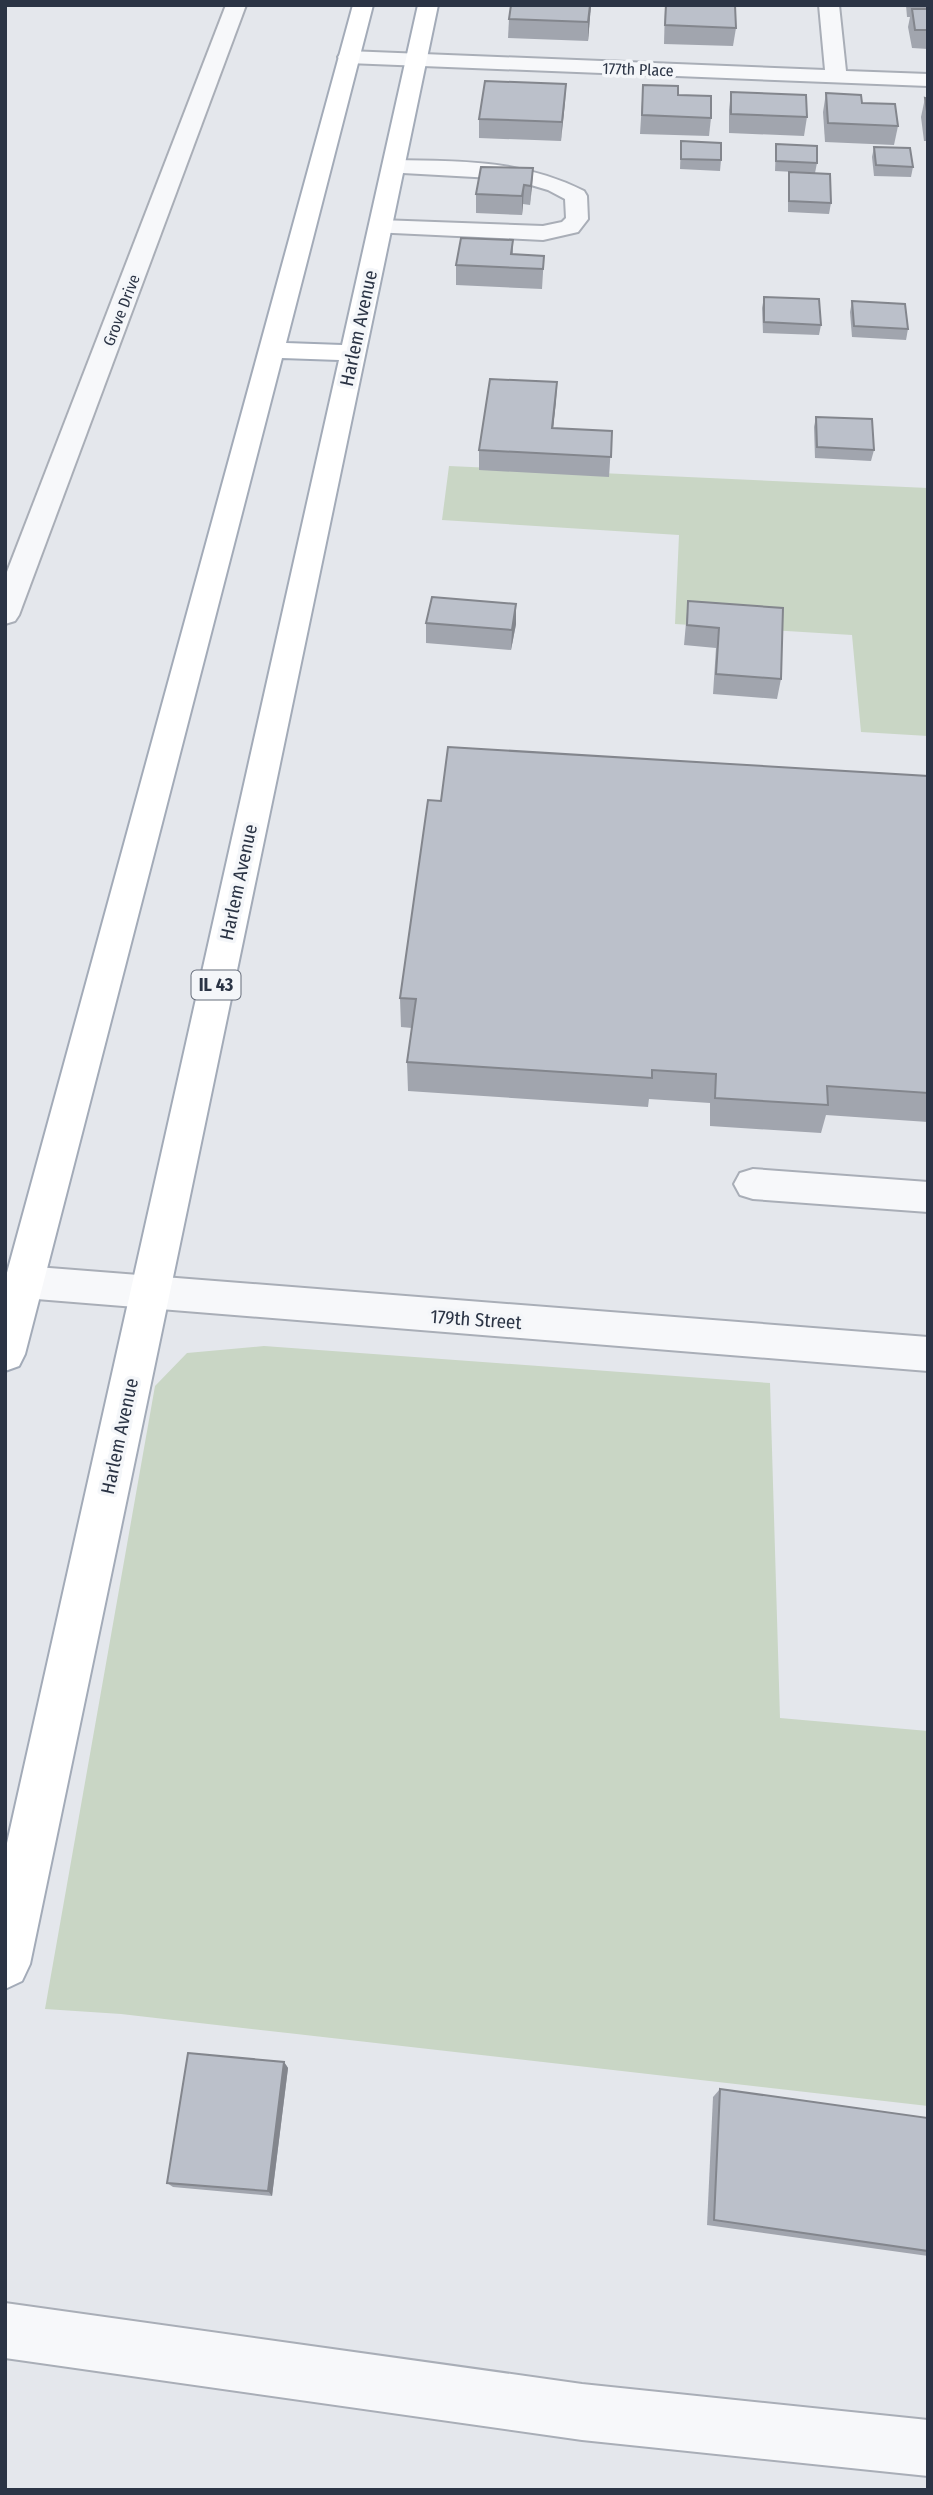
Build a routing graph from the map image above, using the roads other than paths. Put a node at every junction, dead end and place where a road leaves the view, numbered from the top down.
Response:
1 (236, 5) edge
2 (363, 5) edge
3 (428, 5) edge
4 (829, 5) edge
5 (348, 57) junction
6 (416, 60) junction
7 (836, 77) junction
8 (928, 80) edge
9 (393, 167) junction
10 (380, 227) junction
11 (270, 350) junction
12 (353, 353) junction
13 (5, 615) edge
14 (753, 1184) dead end
15 (928, 1197) edge
16 (24, 1282) junction
17 (149, 1293) junction
18 (5, 1354) edge
19 (928, 1354) edge
20 (5, 1965) edge
21 (5, 2330) edge
22 (928, 2448) edge

1 - 13 street, Grove Drive
2 - 5 main road
3 - 6 main road, Harlem Avenue / IL 43
4 - 7 street
5 - 6 street, 177th Place
5 - 11 main road
6 - 7 street, 177th Place
6 - 9 main road, Harlem Avenue / IL 43
7 - 8 street, 177th Place
9 - 10 main road, Harlem Avenue / IL 43
9 - 10 street
10 - 12 main road, Harlem Avenue / IL 43
11 - 12 main road
11 - 16 main road
12 - 17 main road, Harlem Avenue / IL 43
14 - 15 street
16 - 17 street, 179th Street
16 - 18 main road
17 - 19 street, 179th Street
17 - 20 main road, Harlem Avenue / IL 43
21 - 22 street

